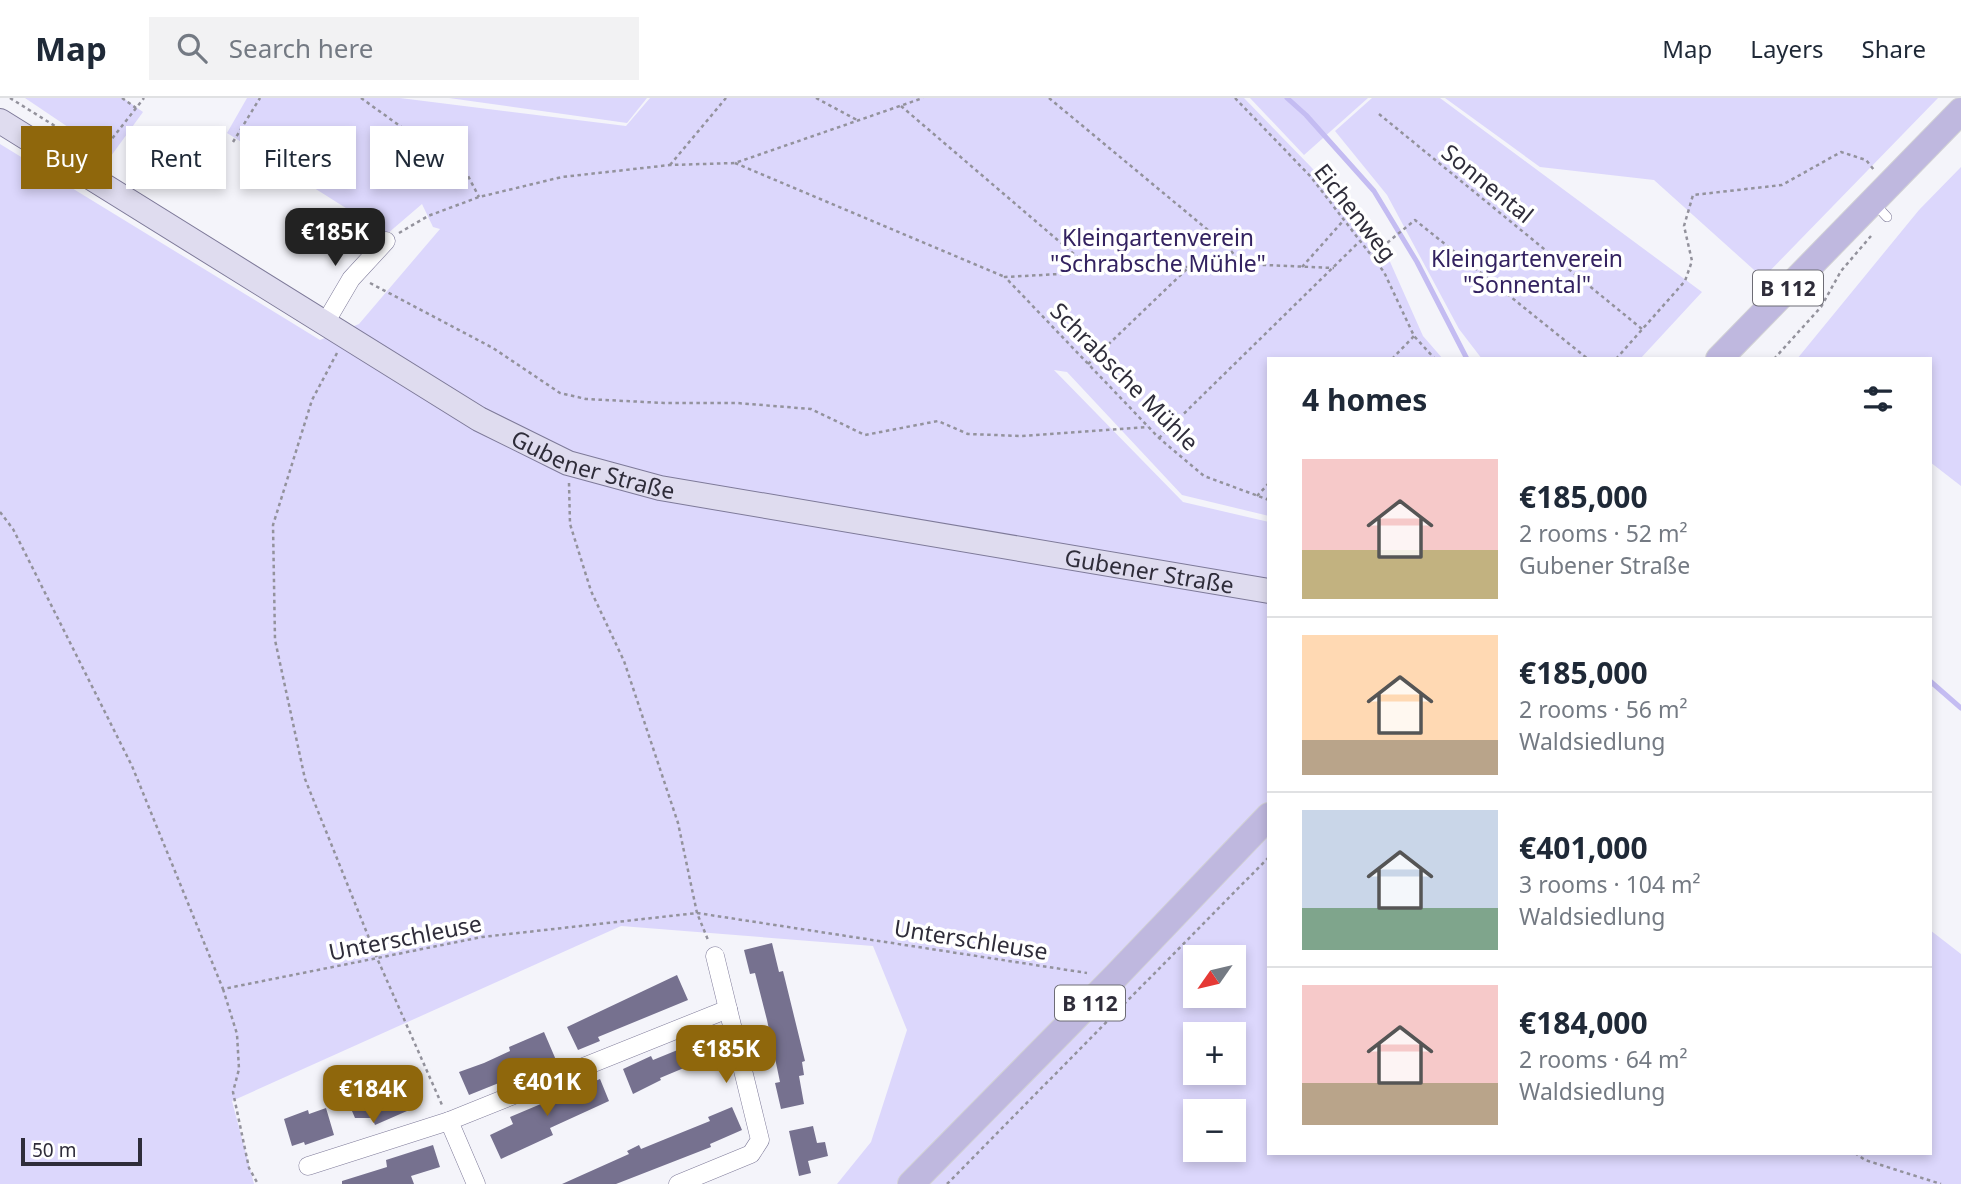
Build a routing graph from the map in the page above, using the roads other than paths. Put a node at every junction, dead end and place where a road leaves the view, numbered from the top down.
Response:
1 (1961, 111) edge
2 (0, 121) edge
3 (386, 241) road end
4 (324, 325) junction
5 (1721, 357) edge
6 (1267, 591) edge
7 (1267, 818) edge
8 (715, 956) road end
9 (727, 1009) junction
10 (449, 1121) junction
11 (308, 1166) dead end
12 (476, 1184) edge
13 (678, 1184) edge
14 (912, 1184) edge

1 - 5 main road, B 112
2 - 4 main road, Gubener Straße
3 - 4 street
4 - 6 main road, Gubener Straße
7 - 14 main road, B 112
8 - 9 street
9 - 10 street
9 - 13 street
10 - 11 street
10 - 12 street

